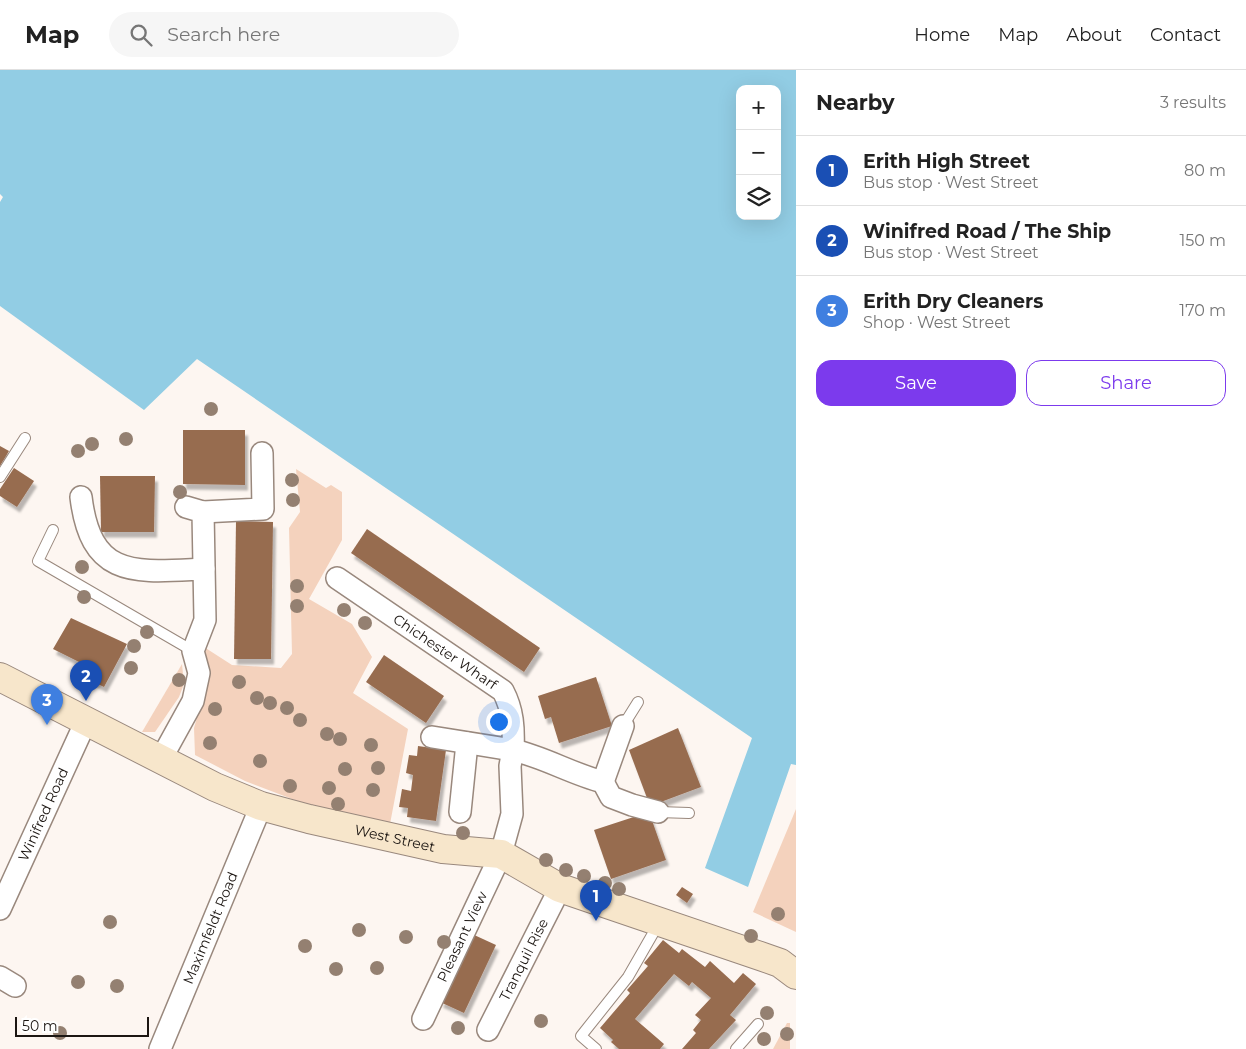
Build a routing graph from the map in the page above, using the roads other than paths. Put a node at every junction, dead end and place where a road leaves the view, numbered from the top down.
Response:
1 (25, 438) dead end
2 (262, 453) dead end
3 (0, 477) edge
4 (81, 497) dead end
5 (53, 530) dead end
6 (204, 569) junction
7 (337, 578) dead end
8 (193, 651) junction
9 (0, 677) edge
10 (638, 702) dead end
11 (86, 721) junction
12 (623, 726) joint
13 (432, 737) dead end
14 (467, 743) junction
15 (513, 750) junction
16 (161, 759) junction
17 (603, 782) junction
18 (261, 806) junction
19 (460, 812) dead end
20 (658, 812) joint
21 (689, 813) dead end
22 (501, 854) junction
23 (560, 888) junction
24 (0, 909) edge
25 (659, 923) junction
26 (796, 975) edge
27 (423, 1018) dead end
28 (758, 1024) dead end
29 (488, 1030) dead end
30 (160, 1049) edge
31 (596, 1049) edge
32 (736, 1049) edge

1 - 3 lane
2 - 6 street
4 - 6 street
5 - 8 lane
6 - 8 street
7 - 15 street, Chichester Wharf
8 - 16 street
9 - 11 street, West Street
10 - 12 lane
11 - 16 street, West Street
11 - 24 street, Winifred Road
12 - 17 street
13 - 14 street
14 - 15 street
14 - 19 street
15 - 17 street
15 - 22 street, Chichester Wharf
16 - 18 street, West Street
17 - 20 street
18 - 22 street, West Street
18 - 30 street, Maximfeldt Road
20 - 21 lane
22 - 23 street, West Street
22 - 27 street, Pleasant View
23 - 25 street, West Street
23 - 29 street, Tranquil Rise
25 - 26 street, West Street
25 - 31 lane
28 - 32 lane

